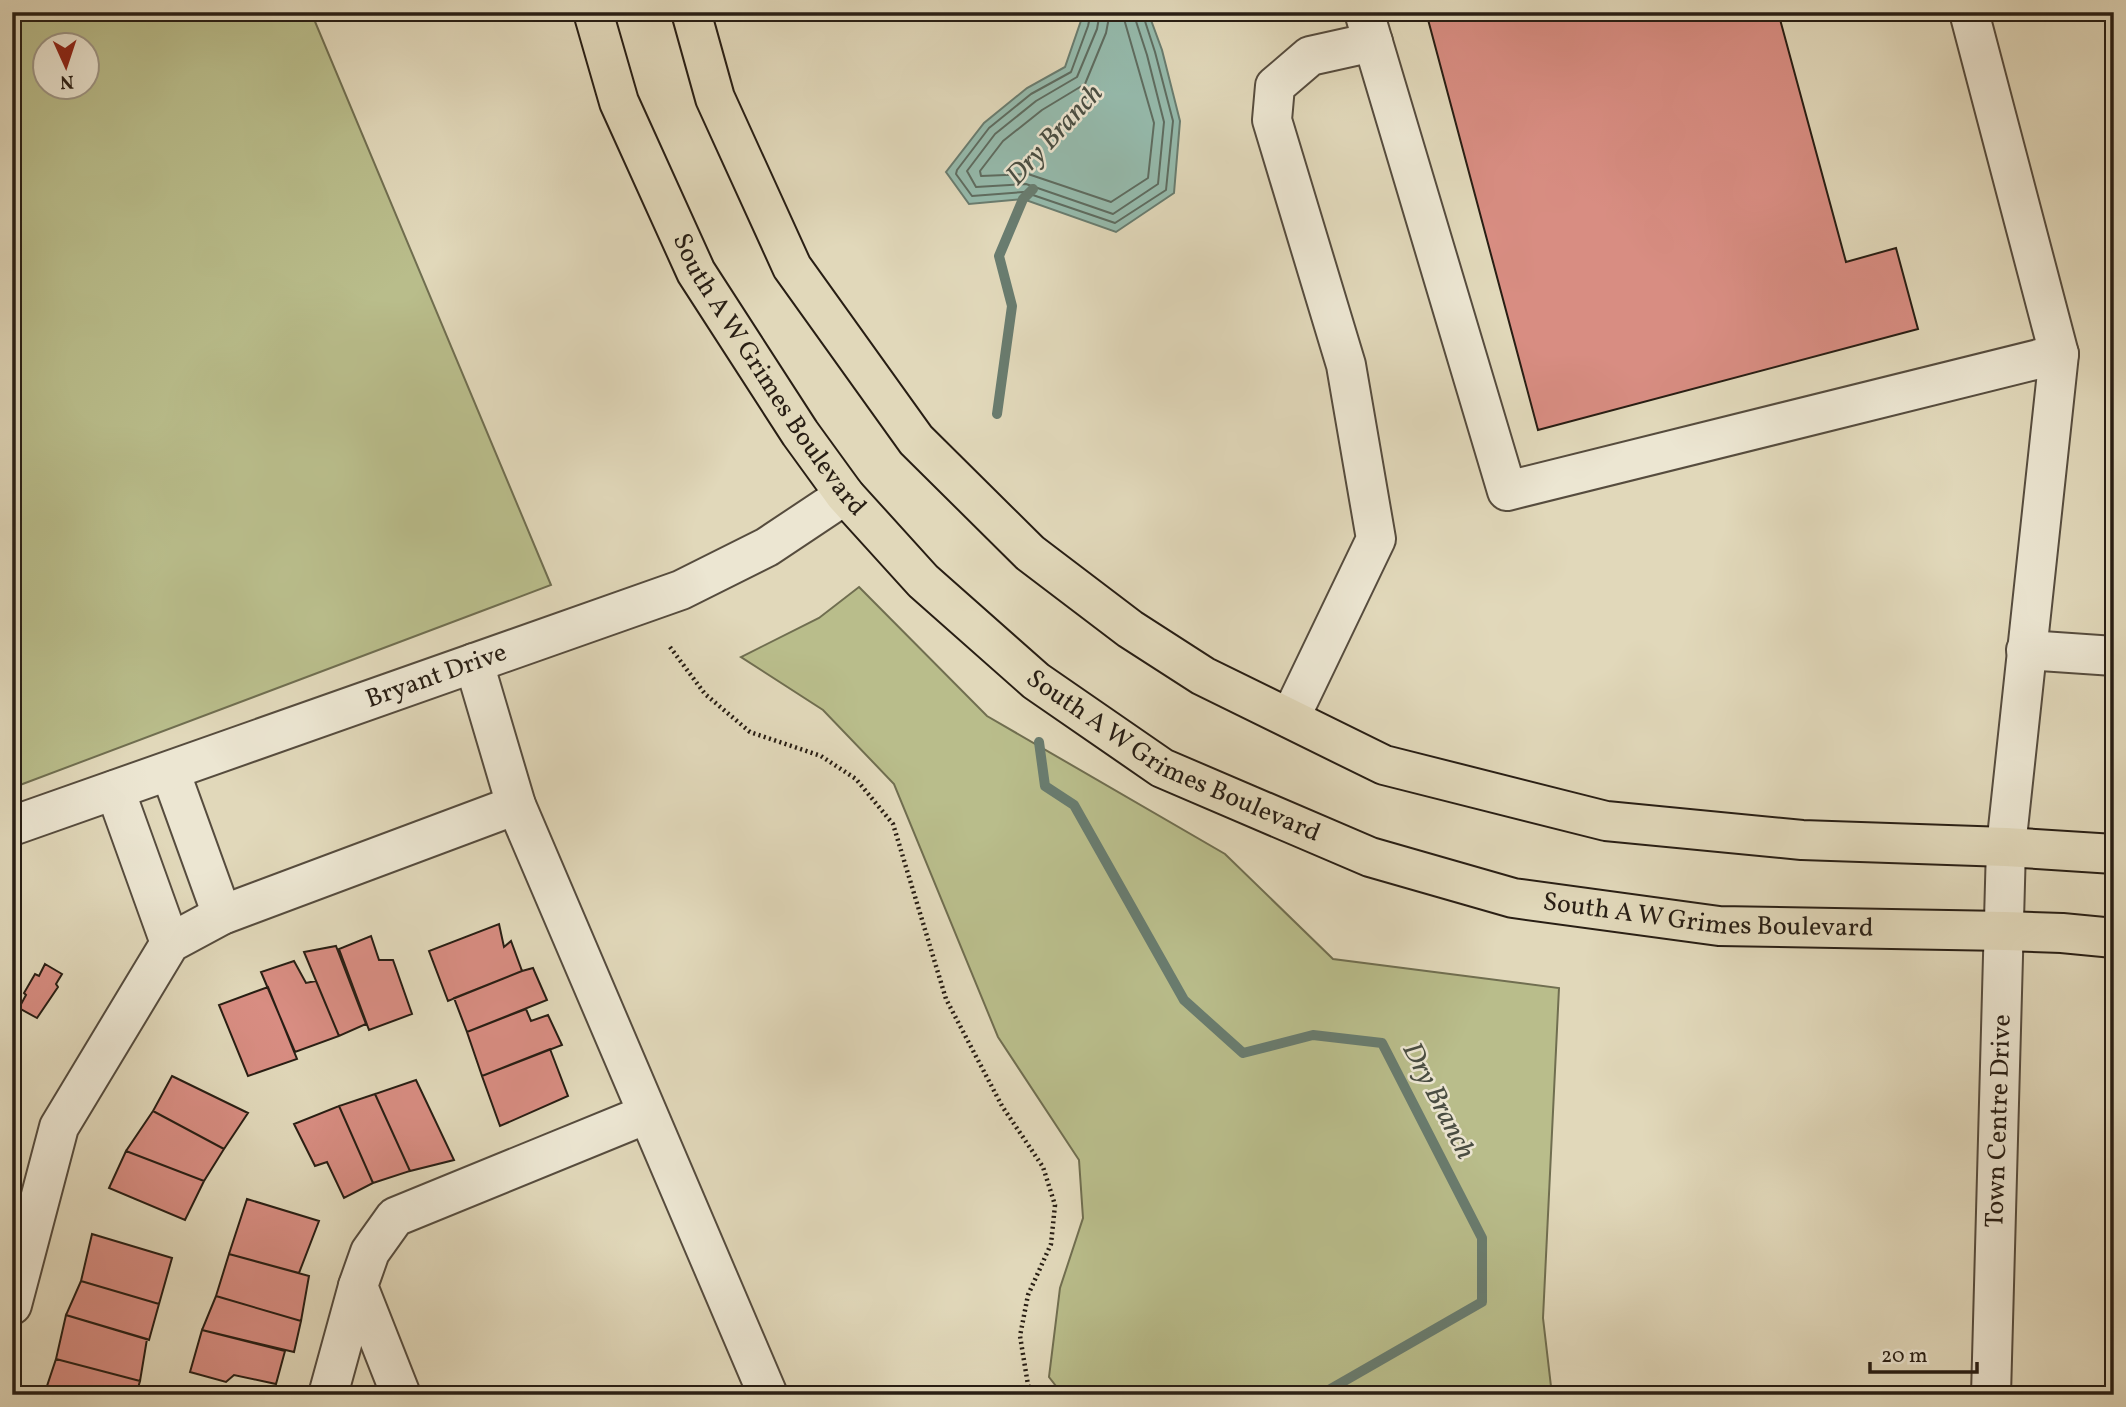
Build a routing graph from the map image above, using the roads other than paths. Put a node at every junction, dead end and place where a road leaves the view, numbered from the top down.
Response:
1 (593, 12) edge
2 (691, 12) edge
3 (1969, 12) edge
4 (1369, 27) edge
5 (2059, 354) junction
6 (845, 495) junction
7 (2026, 650) junction
8 (2114, 656) edge
9 (474, 663) junction
10 (1290, 719) junction
11 (170, 771) junction
12 (114, 790) junction
13 (516, 805) junction
14 (12, 826) edge
15 (2006, 847) junction
16 (2114, 854) edge
17 (222, 915) junction
18 (2004, 931) junction
19 (2114, 938) edge
20 (170, 943) junction
21 (647, 1114) junction
22 (358, 1286) junction
23 (12, 1305) edge
24 (328, 1395) edge
25 (401, 1395) edge
26 (768, 1395) edge
27 (1992, 1395) edge

1 - 6 main road, South A W Grimes Boulevard
2 - 10 main road
3 - 5 street
4 - 5 street
4 - 10 street
5 - 7 street, Town Centre Drive
6 - 9 street, Bryant Drive
6 - 18 main road, South A W Grimes Boulevard
7 - 8 street
7 - 15 street, Town Centre Drive
9 - 11 street, Bryant Drive
9 - 13 street
10 - 15 main road
11 - 12 street, Bryant Drive
11 - 17 street
12 - 14 street, Bryant Drive
12 - 20 street
13 - 17 street
13 - 21 street
15 - 16 main road
15 - 18 street, Town Centre Drive
17 - 20 street
18 - 19 main road, South A W Grimes Boulevard
18 - 27 street, Town Centre Drive
20 - 23 street
21 - 22 street
21 - 26 street
22 - 24 street
22 - 25 street

